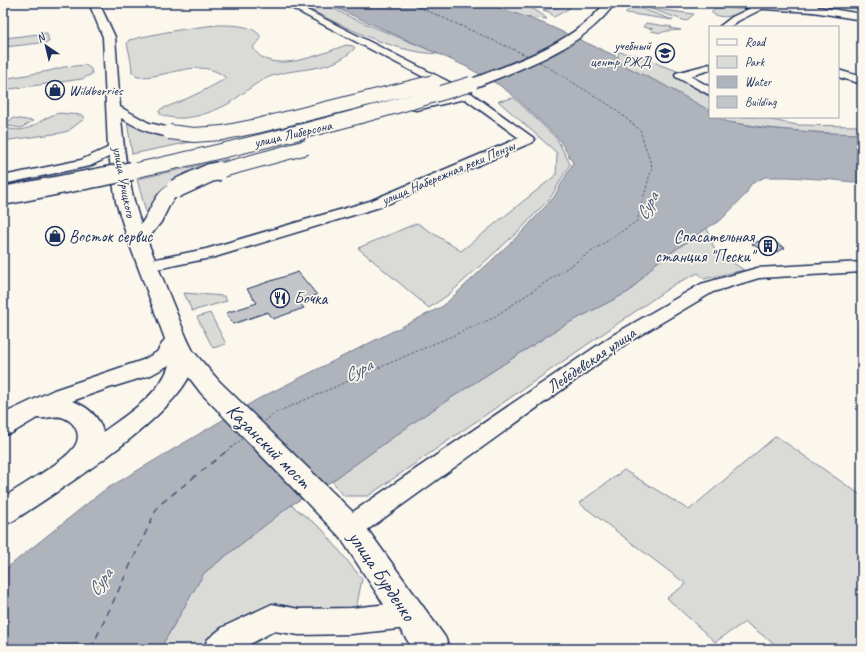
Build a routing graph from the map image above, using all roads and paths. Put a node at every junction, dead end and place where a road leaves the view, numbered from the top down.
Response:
1 (94, 3) edge
2 (286, 3) edge
3 (596, 3) edge
4 (610, 3) edge
5 (720, 3) edge
6 (804, 3) edge
7 (761, 6) junction
8 (813, 10) junction
9 (862, 17) edge
10 (581, 18) dead end
11 (726, 26) edge
12 (556, 34) dead end
13 (709, 67) edge
14 (839, 73) edge
15 (467, 80) junction
16 (862, 81) edge
17 (709, 91) edge
18 (114, 109) junction
19 (388, 123) dead end
20 (321, 143) dead end
21 (116, 148) junction
22 (120, 172) junction
23 (3, 180) edge
24 (3, 185) edge
25 (3, 196) edge
26 (137, 240) junction
27 (147, 266) junction
28 (862, 267) edge
29 (179, 347) junction
30 (12, 421) edge
31 (66, 471) junction
32 (3, 494) edge
33 (327, 506) joint
34 (3, 513) edge
35 (350, 528) junction
36 (408, 615) junction
37 (218, 649) edge
38 (432, 649) edge

1 - 18 main road, улица Урицкого
2 - 15 street, улица Набережная реки Пензы
3 - 10 main road
4 - 15 main road
5 - 7 main road
6 - 8 street
7 - 8 main road
7 - 11 street
8 - 9 main road
12 - 15 main road
13 - 17 street
14 - 16 street
15 - 18 main road, bridge
15 - 19 main road, bridge
15 - 22 street, улица Либерсона
15 - 24 main road, bridge
15 - 25 main road, bridge
15 - 27 street, улица Набережная реки Пензы
18 - 21 main road, улица Урицкого
20 - 26 main road, bridge
21 - 22 main road, улица Урицкого
21 - 23 street
22 - 26 main road, улица Урицкого
26 - 27 main road, улица Урицкого
27 - 29 main road, улица Урицкого
28 - 35 street, Лебедевская улица
29 - 30 main road
29 - 31 main road
29 - 33 main road, Казанский мост
30 - 31 main road
31 - 32 main road
31 - 34 main road
33 - 35 main road, улица Бурденко
35 - 36 main road, улица Бурденко
36 - 37 street
36 - 38 main road, улица Бурденко

